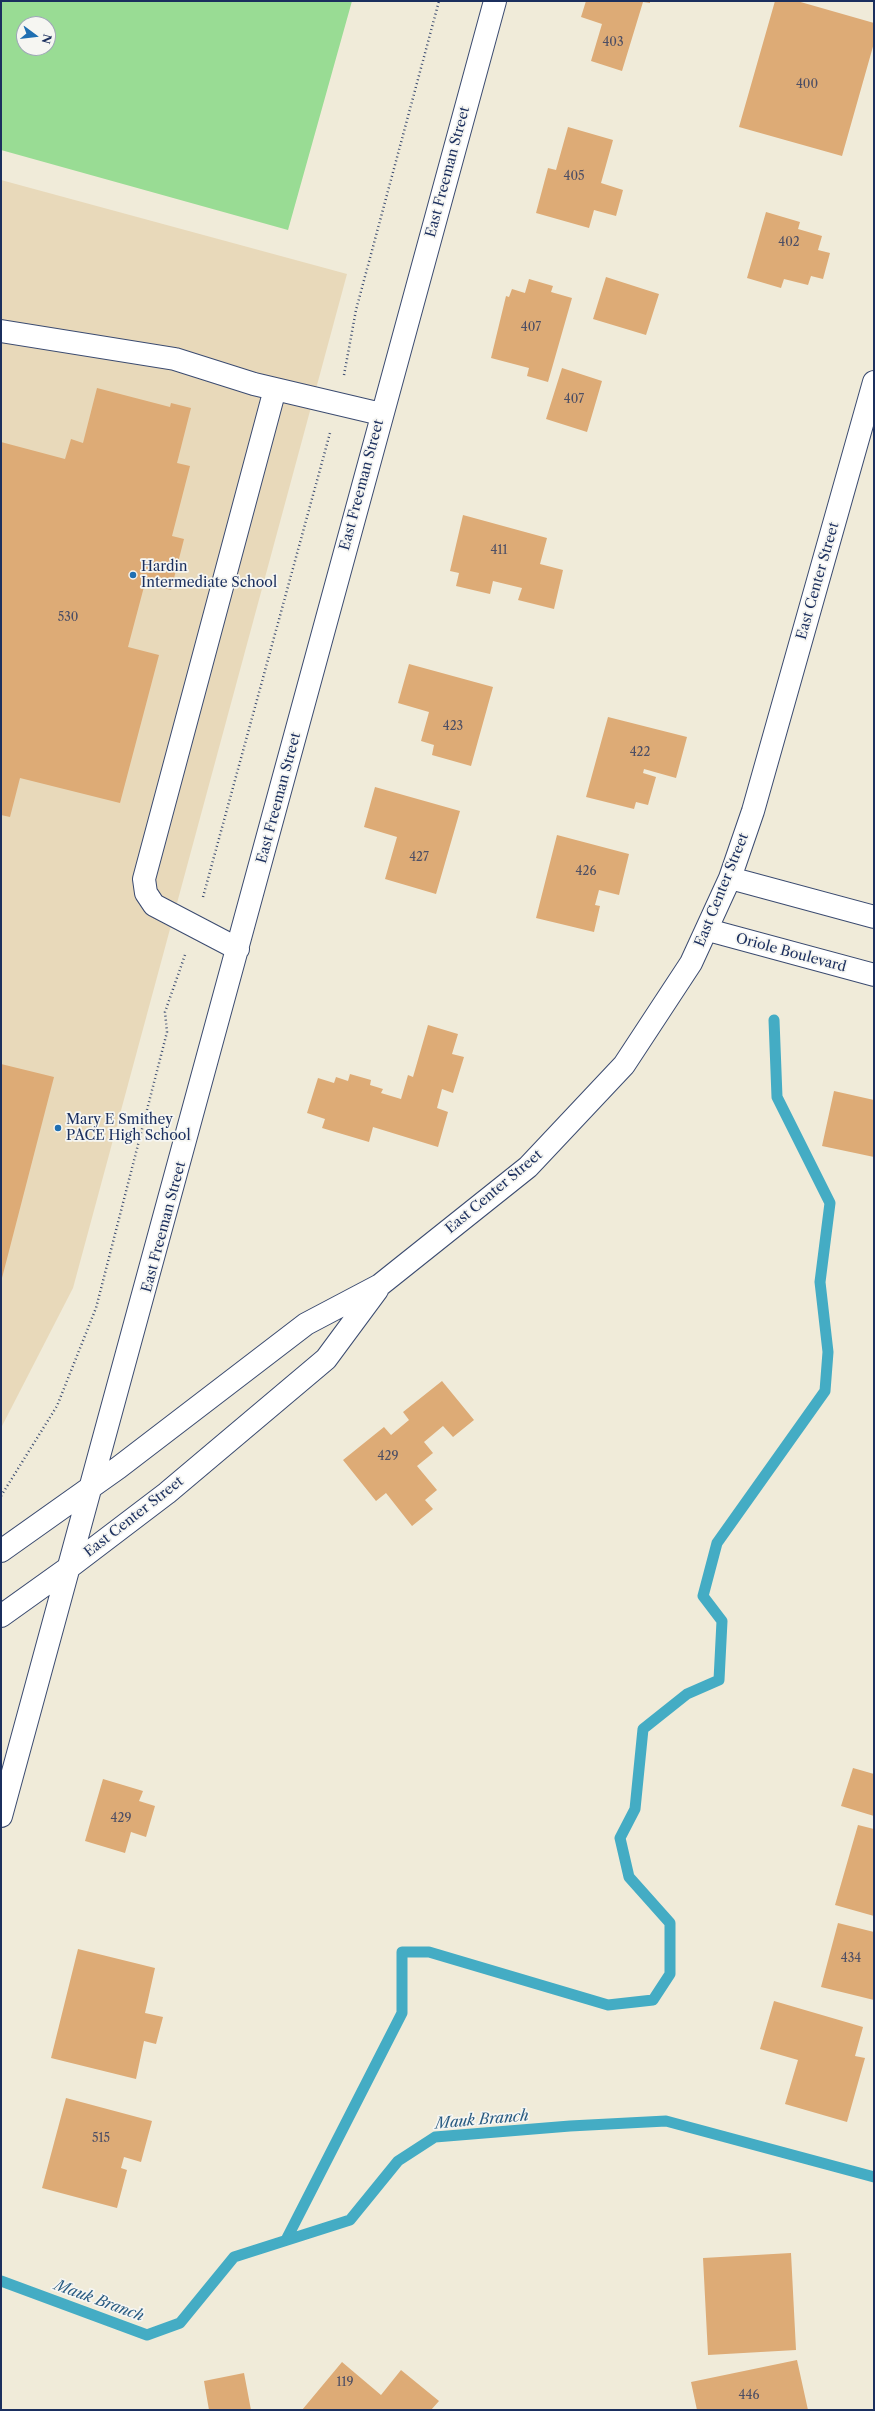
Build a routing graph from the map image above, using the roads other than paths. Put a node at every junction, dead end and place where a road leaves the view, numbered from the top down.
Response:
1 (495, 1) edge
2 (1, 331) edge
3 (874, 382) edge
4 (275, 389) junction
5 (381, 414) junction
6 (730, 878) junction
7 (874, 917) edge
8 (708, 930) junction
9 (238, 949) junction
10 (874, 975) edge
11 (380, 1285) junction
12 (94, 1485) junction
13 (1, 1551) edge
14 (71, 1566) junction
15 (1, 1616) edge
16 (1, 1816) edge

1 - 5 street, East Freeman Street
2 - 4 street
3 - 6 street, East Center Street
4 - 5 street
4 - 9 street
5 - 9 street, East Freeman Street
6 - 7 street
6 - 8 street, East Center Street
8 - 10 street, Oriole Boulevard
8 - 11 street, East Center Street
9 - 12 street, East Freeman Street
11 - 12 street, East Center Street
11 - 14 street, East Center Street
12 - 13 street
12 - 14 street, East Freeman Street
14 - 15 street
14 - 16 street, East Center Street

